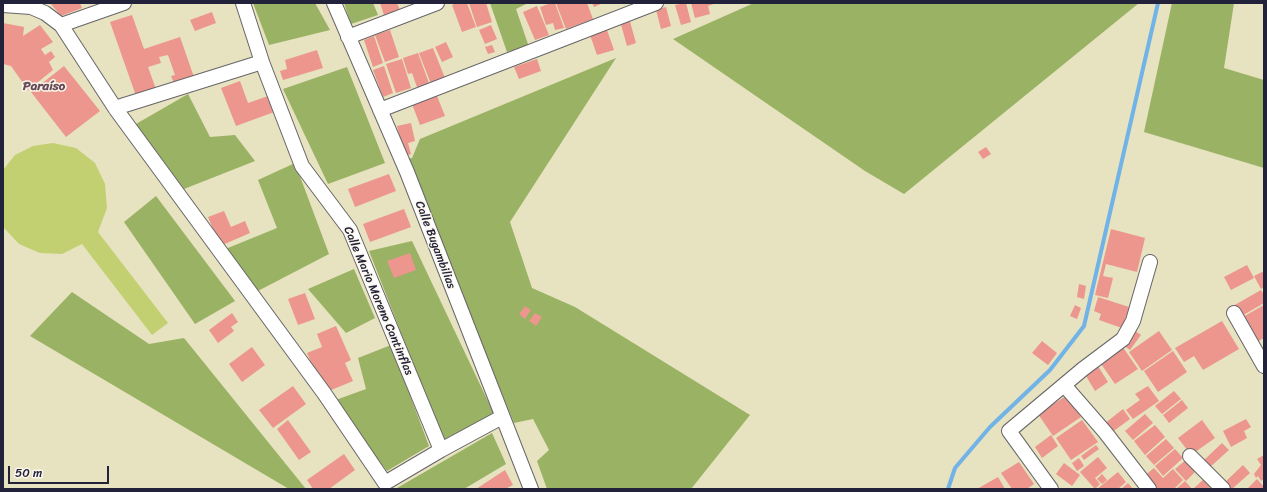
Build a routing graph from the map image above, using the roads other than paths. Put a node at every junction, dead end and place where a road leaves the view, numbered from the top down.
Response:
1 (124, 3) edge
2 (243, 3) edge
3 (334, 3) edge
4 (437, 3) edge
5 (656, 3) edge
6 (7, 4) edge
7 (61, 25) junction
8 (348, 37) junction
9 (262, 62) junction
10 (115, 108) junction
11 (380, 110) junction
12 (1150, 262) dead end
13 (1234, 313) dead end
14 (1264, 366) edge
15 (1064, 385) junction
16 (502, 417) junction
17 (441, 450) junction
18 (1190, 456) dead end
19 (531, 489) edge
20 (1051, 489) edge
21 (1149, 489) edge
22 (1223, 489) edge

1 - 7 street
2 - 9 street, Calle Mario Moreno Cantinflas
3 - 8 street, Calle Bugambilias
4 - 8 street
5 - 11 street
6 - 7 street
7 - 10 street
8 - 11 street, Calle Bugambilias
9 - 10 street
9 - 17 street, Calle Mario Moreno Cantinflas
10 - 17 street
11 - 16 street, Calle Bugambilias
12 - 15 street
13 - 14 street
15 - 20 street
15 - 21 street
16 - 17 street
16 - 19 street, Calle Bugambilias
18 - 22 street

